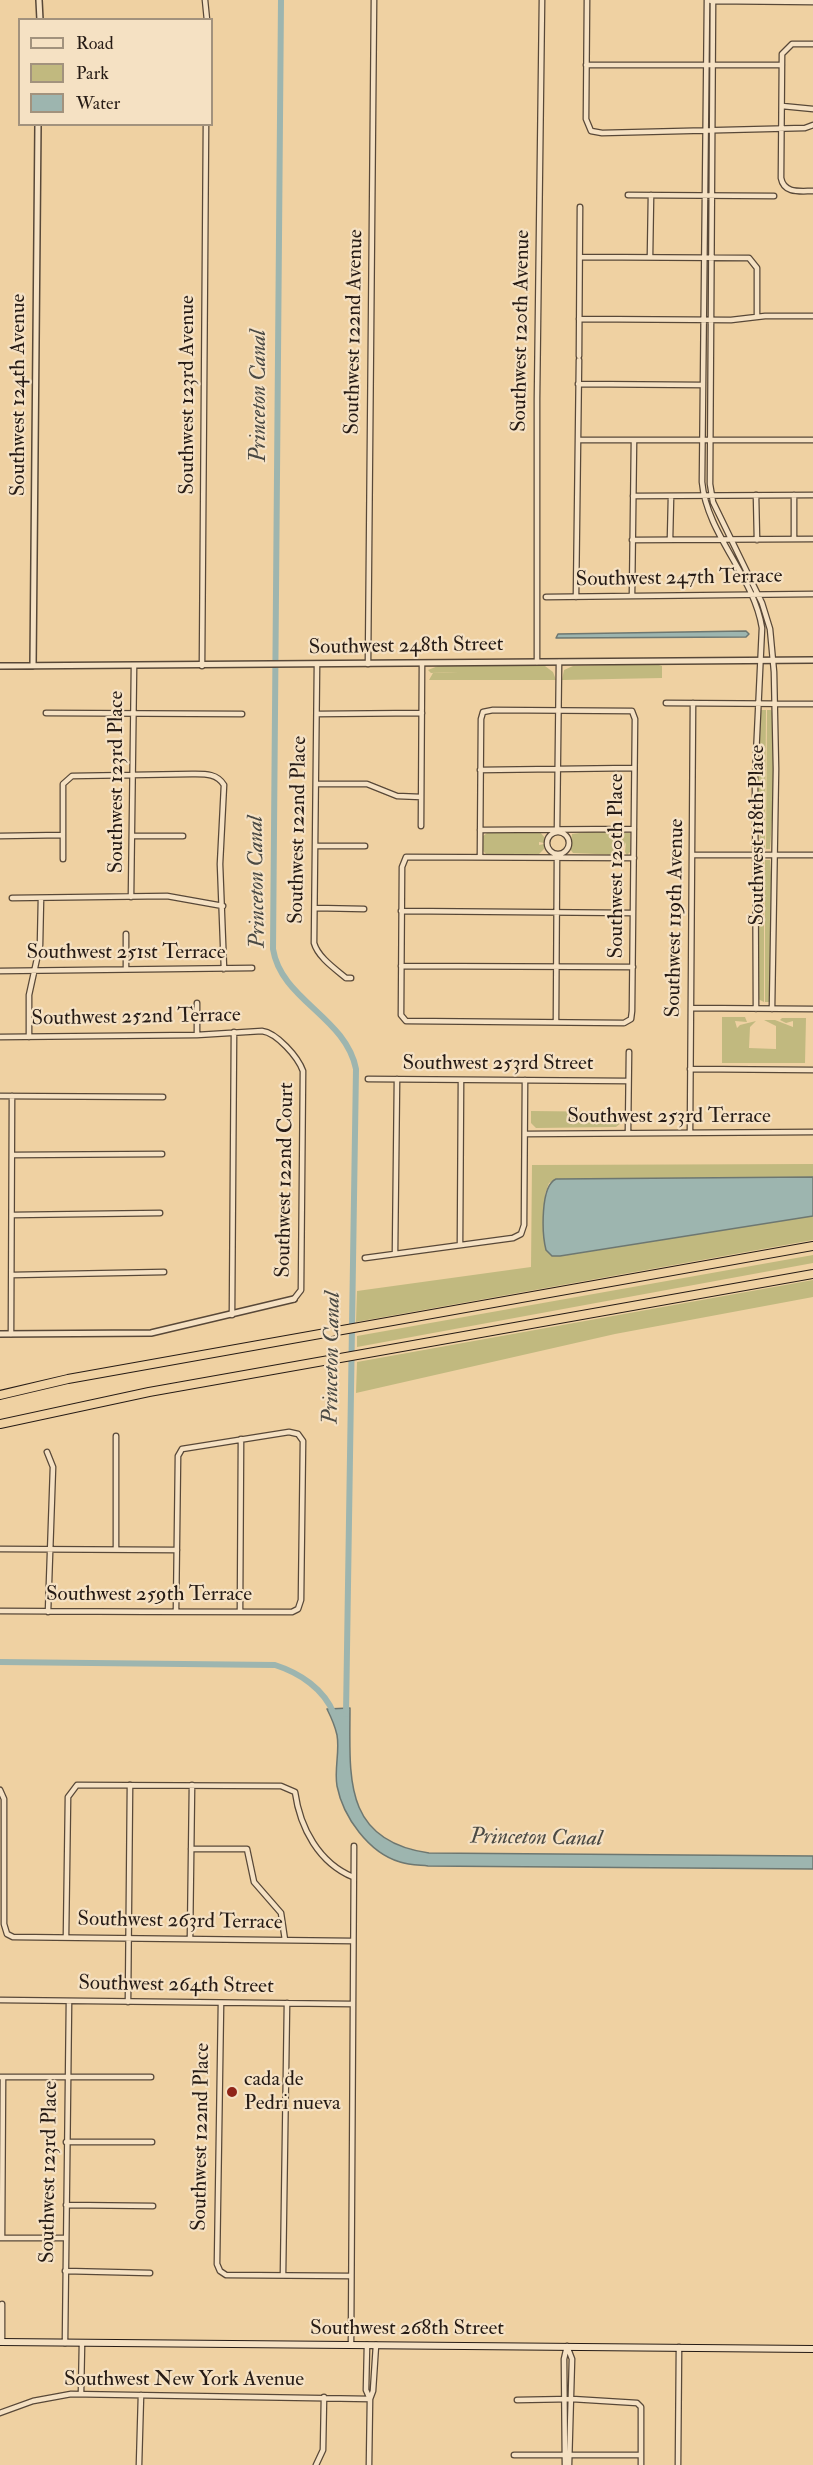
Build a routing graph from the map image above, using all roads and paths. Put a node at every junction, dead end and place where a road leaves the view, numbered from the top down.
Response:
1 (39, 0) edge
2 (205, 0) edge
3 (374, 0) edge
4 (542, 0) edge
5 (587, 0) edge
6 (710, 0) edge
7 (783, 1) edge
8 (804, 1) edge
9 (813, 2) edge
10 (40, 18) edge
11 (207, 18) edge
12 (813, 44) edge
13 (586, 65) junction
14 (706, 65) junction
15 (714, 65) junction
16 (782, 65) junction
17 (782, 106) junction
18 (813, 108) edge
19 (813, 125) edge
20 (38, 126) edge
21 (206, 126) edge
22 (782, 129) junction
23 (706, 132) junction
24 (713, 132) junction
25 (813, 190) edge
26 (628, 195) dead end
27 (651, 195) junction
28 (705, 196) junction
29 (712, 196) junction
30 (774, 196) dead end
31 (580, 207) dead end
32 (580, 257) junction
33 (650, 257) junction
34 (704, 258) junction
35 (711, 258) junction
36 (813, 316) edge
37 (757, 317) junction
38 (579, 319) junction
39 (703, 320) junction
40 (711, 320) junction
41 (578, 384) junction
42 (703, 385) junction
43 (578, 440) junction
44 (634, 440) junction
45 (813, 440) edge
46 (702, 441) junction
47 (710, 441) junction
48 (756, 495) junction
49 (794, 495) junction
50 (813, 495) edge
51 (633, 496) junction
52 (711, 496) junction
53 (671, 497) junction
54 (704, 497) junction
55 (724, 539) junction
56 (794, 539) junction
57 (813, 539) edge
58 (633, 540) junction
59 (670, 540) junction
60 (732, 540) junction
61 (757, 540) junction
62 (813, 594) edge
63 (751, 595) junction
64 (758, 595) junction
65 (632, 596) junction
66 (546, 597) dead end
67 (576, 597) junction
68 (760, 660) junction
69 (772, 660) junction
70 (813, 660) edge
71 (537, 662) junction
72 (559, 662) junction
73 (422, 663) junction
74 (317, 664) junction
75 (368, 664) junction
76 (0, 666) edge
77 (33, 666) junction
78 (202, 666) junction
79 (134, 667) junction
80 (666, 703) dead end
81 (693, 703) junction
82 (774, 703) junction
83 (758, 704) junction
84 (813, 704) edge
85 (558, 709) junction
86 (46, 713) dead end
87 (134, 713) junction
88 (422, 713) junction
89 (242, 714) dead end
90 (317, 714) junction
91 (634, 768) junction
92 (558, 769) junction
93 (480, 770) junction
94 (132, 774) junction
95 (316, 784) junction
96 (421, 797) junction
97 (421, 826) dead end
98 (634, 829) junction
99 (480, 830) junction
100 (557, 831) junction
101 (63, 835) junction
102 (0, 836) edge
103 (134, 836) junction
104 (183, 836) dead end
105 (316, 846) junction
106 (365, 846) dead end
107 (693, 855) junction
108 (757, 855) junction
109 (773, 855) junction
110 (813, 855) edge
111 (557, 856) junction
112 (480, 857) junction
113 (634, 858) junction
114 (63, 859) dead end
115 (131, 897) junction
116 (12, 898) dead end
117 (41, 898) junction
118 (223, 906) junction
119 (315, 908) junction
120 (364, 909) dead end
121 (401, 911) junction
122 (557, 912) junction
123 (633, 913) junction
124 (126, 934) dead end
125 (401, 966) junction
126 (556, 967) junction
127 (633, 967) junction
128 (252, 968) dead end
129 (126, 969) junction
130 (224, 969) junction
131 (35, 970) junction
132 (0, 971) edge
133 (351, 978) dead end
134 (197, 1003) dead end
135 (691, 1008) junction
136 (756, 1009) junction
137 (772, 1009) junction
138 (813, 1009) edge
139 (556, 1022) junction
140 (234, 1032) junction
141 (272, 1034) joint
142 (197, 1035) junction
143 (0, 1037) edge
144 (29, 1037) junction
145 (629, 1052) dead end
146 (690, 1069) junction
147 (813, 1070) edge
148 (368, 1079) dead end
149 (397, 1079) junction
150 (461, 1080) junction
151 (525, 1080) junction
152 (628, 1081) junction
153 (0, 1096) edge
154 (12, 1096) junction
155 (163, 1097) dead end
156 (813, 1132) edge
157 (628, 1133) junction
158 (690, 1133) junction
159 (525, 1134) junction
160 (162, 1154) dead end
161 (12, 1155) junction
162 (160, 1213) dead end
163 (13, 1215) junction
164 (460, 1245) junction
165 (813, 1246) edge
166 (395, 1254) junction
167 (364, 1258) dead end
168 (164, 1272) dead end
169 (813, 1274) edge
170 (12, 1275) junction
171 (294, 1299) joint
172 (232, 1315) junction
173 (0, 1334) edge
174 (11, 1334) junction
175 (0, 1395) edge
176 (0, 1424) edge
177 (116, 1436) dead end
178 (241, 1438) junction
179 (47, 1452) dead end
180 (0, 1549) edge
181 (49, 1549) junction
182 (116, 1550) junction
183 (177, 1550) junction
184 (0, 1611) edge
185 (48, 1612) junction
186 (176, 1612) junction
187 (240, 1612) junction
188 (130, 1785) junction
189 (192, 1785) junction
190 (0, 1790) edge
191 (354, 1846) dead end
192 (191, 1849) junction
193 (353, 1877) junction
194 (66, 1937) junction
195 (129, 1937) junction
196 (190, 1939) junction
197 (285, 1940) junction
198 (353, 1941) junction
199 (0, 2000) edge
200 (69, 2001) junction
201 (128, 2002) junction
202 (221, 2003) junction
203 (286, 2003) junction
204 (352, 2004) junction
205 (2, 2077) edge
206 (151, 2077) dead end
207 (67, 2078) junction
208 (66, 2142) junction
209 (152, 2142) dead end
210 (66, 2205) junction
211 (153, 2206) dead end
212 (1, 2238) edge
213 (65, 2238) junction
214 (65, 2271) junction
215 (150, 2273) dead end
216 (283, 2275) junction
217 (351, 2276) junction
218 (2, 2304) dead end
219 (1, 2342) edge
220 (65, 2343) junction
221 (82, 2343) junction
222 (351, 2345) junction
223 (367, 2345) junction
224 (376, 2345) junction
225 (567, 2346) junction
226 (679, 2347) junction
227 (813, 2349) edge
228 (81, 2394) junction
229 (141, 2395) junction
230 (324, 2397) junction
231 (370, 2399) junction
232 (564, 2399) junction
233 (572, 2399) junction
234 (517, 2400) dead end
235 (0, 2413) edge
236 (640, 2454) junction
237 (513, 2455) dead end
238 (567, 2455) junction
239 (139, 2465) edge
240 (316, 2465) edge
241 (369, 2465) edge
242 (567, 2465) edge
243 (641, 2465) edge
244 (678, 2465) edge

1 - 10 street
2 - 11 street
3 - 75 street, Southwest 122nd Avenue
4 - 71 street, Southwest 120th Avenue
5 - 13 street
6 - 7 street
6 - 14 street
6 - 15 street
7 - 8 street
8 - 9 street
12 - 16 street
13 - 14 street
13 - 23 street
14 - 15 street
14 - 23 street
15 - 16 street
15 - 24 street
16 - 17 street
17 - 18 street
17 - 22 street
19 - 22 street
20 - 77 street, Southwest 124th Avenue
21 - 78 street, Southwest 123rd Avenue
22 - 24 street
22 - 25 street
23 - 24 street
23 - 28 street
24 - 29 street
26 - 27 street
27 - 28 street
27 - 33 street
28 - 29 street
28 - 34 street
29 - 30 street
29 - 35 street
31 - 32 street
32 - 33 street
32 - 38 street
33 - 34 street
34 - 35 street
34 - 39 street
35 - 37 street
35 - 40 street
36 - 37 street
37 - 40 street
38 - 39 street
38 - 41 street
39 - 40 street
39 - 42 street
40 - 47 street
41 - 42 street
41 - 43 street
42 - 46 street
43 - 44 street
43 - 67 street
44 - 46 street
44 - 51 street
45 - 47 street
46 - 47 street
46 - 54 street
47 - 52 street
48 - 49 street
48 - 52 street
48 - 61 street
49 - 50 street
49 - 56 street
51 - 53 street
51 - 58 street
52 - 54 street
52 - 60 street, Southwest 118th Place
53 - 54 street
53 - 59 street
54 - 55 street, Southwest 118th Place
55 - 59 street
55 - 60 street
55 - 63 street, Southwest 118th Place
56 - 57 street
56 - 61 street
58 - 59 street
58 - 65 street
60 - 61 street
60 - 64 street, Southwest 118th Place
62 - 64 street, Southwest 247th Terrace
63 - 64 street, Southwest 247th Terrace
63 - 65 street, Southwest 247th Terrace
63 - 68 street, Southwest 118th Place
64 - 69 street, Southwest 118th Place
65 - 67 street, Southwest 247th Terrace
66 - 67 street, Southwest 247th Terrace
68 - 69 street, Southwest 248th Street
68 - 72 street, Southwest 248th Street
68 - 83 street, Southwest 118th Place
69 - 70 street, Southwest 248th Street
69 - 82 street, Southwest 118th Place
71 - 72 street, Southwest 248th Street
71 - 73 street, Southwest 248th Street
72 - 85 street
73 - 75 street, Southwest 248th Street
73 - 88 street
74 - 75 street, Southwest 248th Street
74 - 78 street, Southwest 248th Street
74 - 90 street, Southwest 122nd Place
76 - 77 street, Southwest 248th Street
77 - 79 street, Southwest 248th Street
78 - 79 street, Southwest 248th Street
79 - 87 street, Southwest 123rd Place
80 - 81 street
81 - 83 street
81 - 107 street, Southwest 119th Avenue
82 - 83 street
82 - 84 street
82 - 109 street, Southwest 118th Place
83 - 108 street, Southwest 118th Place
85 - 91 street, Southwest 120th Place
85 - 92 street
85 - 93 street
86 - 87 street
87 - 89 street
87 - 94 street, Southwest 123rd Place
88 - 90 street
88 - 96 street
90 - 95 street, Southwest 122nd Place
91 - 92 street
91 - 98 street, Southwest 120th Place
92 - 93 street
92 - 100 street
93 - 99 street
94 - 101 street
94 - 103 street, Southwest 123rd Place
94 - 118 street
95 - 96 street
95 - 105 street, Southwest 122nd Place
96 - 97 street
98 - 100 street
98 - 113 street, Southwest 120th Place
99 - 100 street
99 - 112 street
100 - 111 street
100 - 111 street
101 - 102 street
101 - 114 street
103 - 104 street
103 - 115 street, Southwest 123rd Place
105 - 106 street
105 - 119 street, Southwest 122nd Place
107 - 108 street
107 - 135 street, Southwest 119th Avenue
108 - 109 street
108 - 136 street, Southwest 118th Place
109 - 110 street
109 - 137 street, Southwest 118th Place
111 - 112 street
111 - 113 street
111 - 122 street
112 - 121 street
113 - 123 street, Southwest 120th Place
115 - 117 street
115 - 118 street
116 - 117 street
117 - 131 street
118 - 130 street
119 - 120 street
119 - 133 street, Southwest 122nd Place
121 - 122 street
121 - 125 street
122 - 123 street
122 - 126 street
123 - 127 street, Southwest 120th Place
124 - 129 street
125 - 126 street
125 - 139 street
126 - 127 street
126 - 139 street
127 - 139 street, Southwest 120th Place
128 - 130 street, Southwest 251st Terrace
129 - 130 street, Southwest 251st Terrace
129 - 131 street, Southwest 251st Terrace
131 - 132 street, Southwest 251st Terrace
131 - 144 street
134 - 142 street
135 - 136 street
135 - 146 street, Southwest 119th Avenue
136 - 137 street
137 - 138 street
140 - 141 street, Southwest 252nd Terrace
140 - 142 street, Southwest 252nd Terrace
140 - 172 street
141 - 171 street, Southwest 122nd Court
142 - 144 street, Southwest 252nd Terrace
143 - 144 street, Southwest 252nd Terrace
145 - 152 street
146 - 147 street
146 - 158 street, Southwest 119th Avenue
148 - 149 street, Southwest 253rd Street
149 - 150 street, Southwest 253rd Street
149 - 166 street
150 - 151 street, Southwest 253rd Street
150 - 164 street
151 - 152 street, Southwest 253rd Street
151 - 159 street
152 - 157 street
153 - 154 street
154 - 155 street
154 - 161 street
156 - 158 street, Southwest 253rd Terrace
157 - 158 street, Southwest 253rd Terrace
157 - 159 street, Southwest 253rd Terrace
159 - 164 street
160 - 161 street
161 - 163 street
162 - 163 street
163 - 170 street
164 - 166 street
165 - 175 highway
166 - 167 street
168 - 170 street
169 - 176 highway
170 - 174 street
171 - 172 street
172 - 174 street
173 - 174 street
177 - 182 street
178 - 183 street
178 - 187 street
178 - 187 street, Southwest 259th Terrace
179 - 181 street
180 - 181 street
181 - 182 street
181 - 185 street
182 - 183 street
183 - 186 street
184 - 185 street, Southwest 259th Terrace
185 - 186 street, Southwest 259th Terrace
186 - 187 street, Southwest 259th Terrace
188 - 189 street
188 - 194 street
188 - 195 street
189 - 192 street
189 - 193 street
190 - 194 street, Southwest 263rd Terrace
191 - 193 street
192 - 196 street
192 - 197 street
193 - 198 street
194 - 195 street, Southwest 263rd Terrace
195 - 196 street, Southwest 263rd Terrace
195 - 201 street
196 - 197 street, Southwest 263rd Terrace
197 - 198 street, Southwest 263rd Terrace
198 - 204 street
199 - 200 street, Southwest 264th Street
200 - 201 street, Southwest 264th Street
200 - 207 street, Southwest 123rd Place
201 - 202 street, Southwest 264th Street
202 - 203 street, Southwest 264th Street
202 - 216 street, Southwest 122nd Place
203 - 204 street, Southwest 264th Street
203 - 216 street
204 - 217 street
205 - 207 street
205 - 212 street
206 - 207 street
207 - 208 street, Southwest 123rd Place
208 - 209 street
208 - 210 street, Southwest 123rd Place
210 - 211 street
210 - 213 street, Southwest 123rd Place
212 - 213 street
213 - 214 street, Southwest 123rd Place
214 - 215 street
214 - 220 street, Southwest 123rd Place
216 - 217 street
217 - 222 street
218 - 219 street
219 - 220 main road, Southwest 268th Street
220 - 221 main road, Southwest 268th Street
221 - 222 main road, Southwest 268th Street
221 - 228 street
222 - 223 main road, Southwest 268th Street
223 - 224 main road, Southwest 268th Street
223 - 231 street
224 - 225 main road, Southwest 268th Street
224 - 231 street
225 - 226 main road, Southwest 268th Street
225 - 232 street
225 - 233 street
226 - 227 main road, Southwest 268th Street
226 - 244 street
228 - 229 street, Southwest New York Avenue
228 - 235 street, Southwest New York Avenue
229 - 230 street, Southwest New York Avenue
229 - 239 street
230 - 231 street, Southwest New York Avenue
230 - 240 street
231 - 241 street
232 - 233 street
232 - 234 street
232 - 238 street
233 - 236 street
233 - 238 street
236 - 238 street
236 - 243 street
237 - 238 street
238 - 242 street

